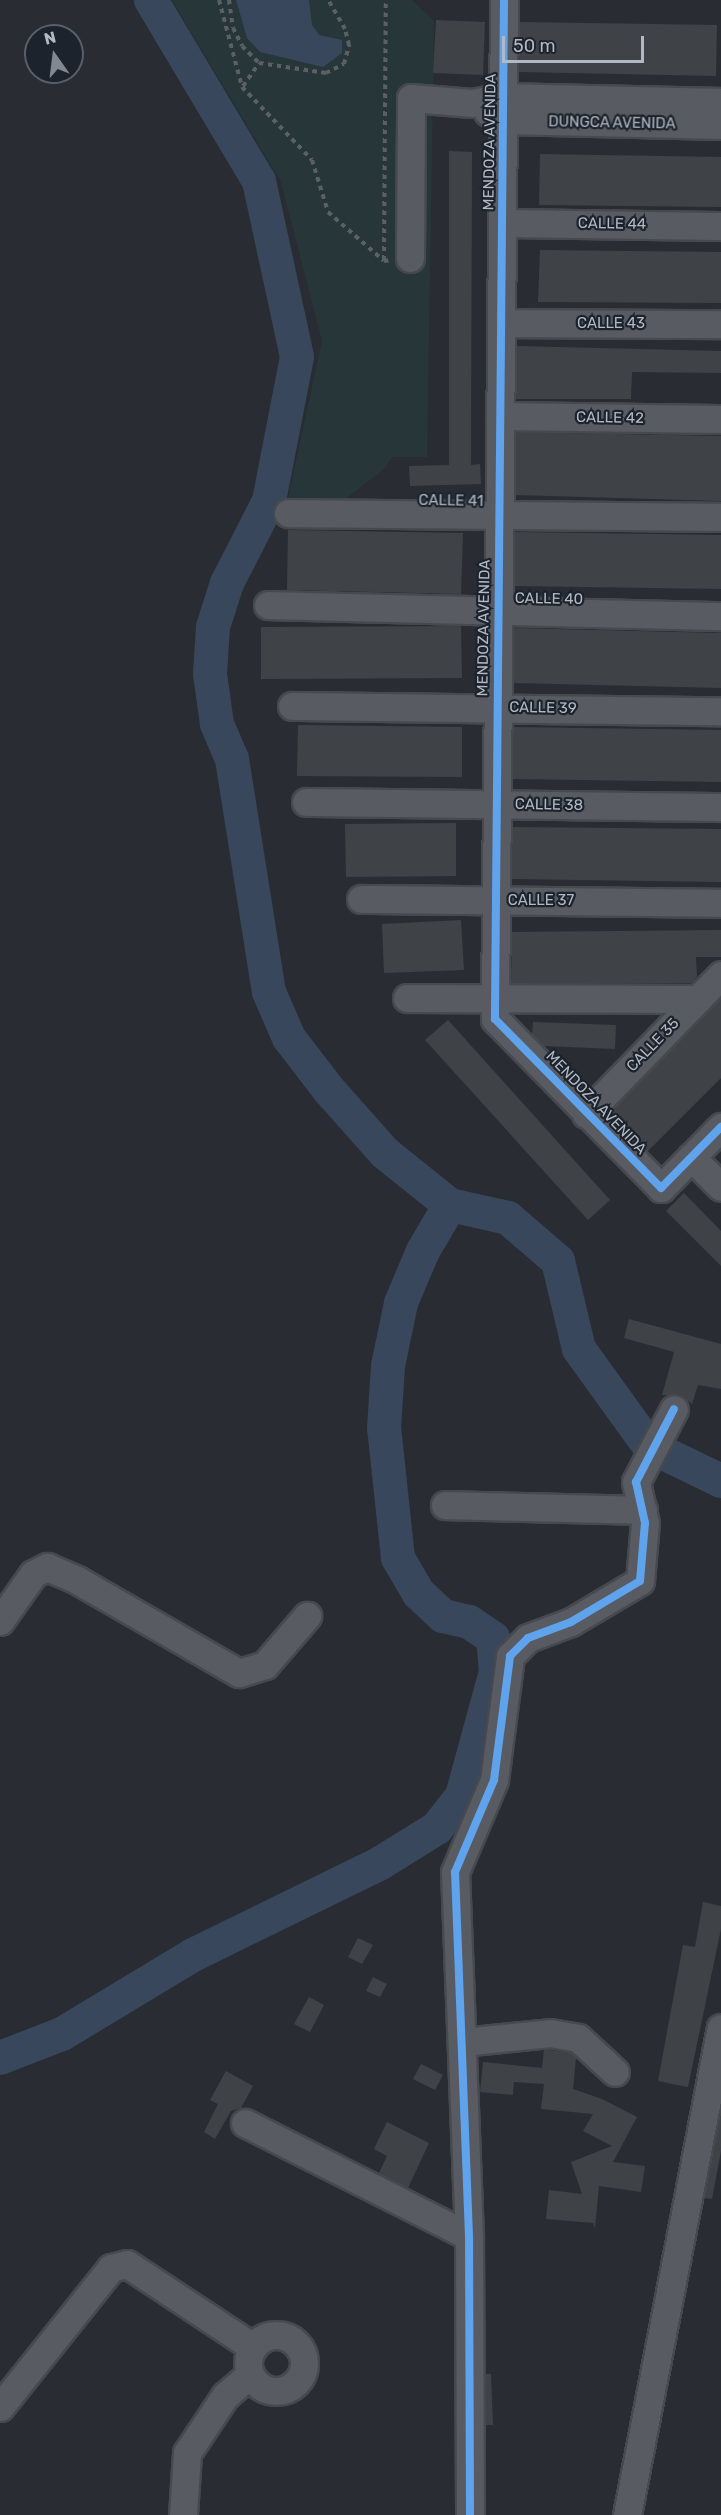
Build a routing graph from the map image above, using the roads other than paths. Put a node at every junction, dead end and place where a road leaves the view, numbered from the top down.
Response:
1 (504, 0) edge
2 (721, 102) edge
3 (504, 109) junction
4 (721, 125) edge
5 (502, 223) junction
6 (721, 226) edge
7 (397, 260) road end
8 (501, 323) junction
9 (721, 324) edge
10 (500, 416) junction
11 (721, 419) edge
12 (288, 513) dead end
13 (499, 514) junction
14 (721, 517) edge
15 (268, 606) dead end
16 (498, 611) junction
17 (721, 616) edge
18 (292, 706) dead end
19 (497, 707) junction
20 (721, 711) edge
21 (306, 802) dead end
22 (496, 804) junction
23 (721, 807) edge
24 (361, 899) dead end
25 (495, 901) junction
26 (721, 903) edge
27 (721, 975) edge
28 (407, 998) dead end
29 (494, 998) junction
30 (698, 999) junction
31 (586, 1114) junction
32 (721, 1127) edge
33 (691, 1157) junction
34 (721, 1187) edge
35 (662, 1430) dead end
36 (445, 1505) dead end
37 (643, 1510) junction
38 (308, 1616) dead end
39 (0, 1621) edge
40 (721, 2028) edge
41 (462, 2042) junction
42 (615, 2072) dead end
43 (245, 2122) dead end
44 (469, 2236) junction
45 (253, 2347) junction
46 (250, 2374) junction
47 (0, 2407) edge
48 (183, 2515) edge
49 (470, 2515) edge
50 (627, 2515) edge

1 - 3 street, MENDOZA AVENIDA
2 - 3 street, DUNGCA AVENIDA
3 - 4 street, DUNGCA AVENIDA
3 - 5 street, MENDOZA AVENIDA
3 - 7 street
5 - 6 street, CALLE 44
5 - 8 street, MENDOZA AVENIDA
8 - 9 street, CALLE 43
8 - 10 street, MENDOZA AVENIDA
10 - 11 street, CALLE 42
10 - 13 street, MENDOZA AVENIDA
12 - 13 street, CALLE 41
13 - 14 street, CALLE 41
13 - 16 street, MENDOZA AVENIDA
15 - 16 street, CALLE 40
16 - 17 street, CALLE 40
16 - 19 street, MENDOZA AVENIDA
18 - 19 street, CALLE 39
19 - 20 street, CALLE 39
19 - 22 street, MENDOZA AVENIDA
21 - 22 street, CALLE 38
22 - 23 street, CALLE 38
22 - 25 street, MENDOZA AVENIDA
24 - 25 street, CALLE 37
25 - 26 street, CALLE 37
25 - 29 street, MENDOZA AVENIDA
27 - 30 street, CALLE 35
28 - 29 street
29 - 30 street
29 - 31 street, MENDOZA AVENIDA
30 - 31 street, CALLE 35
31 - 33 street, MENDOZA AVENIDA
32 - 33 street
33 - 34 street
35 - 37 street
36 - 37 street
37 - 41 street
38 - 39 street
40 - 50 street
41 - 42 street
41 - 44 street
43 - 44 street
44 - 49 street
45 - 46 street
45 - 46 street
45 - 47 street
46 - 48 street

